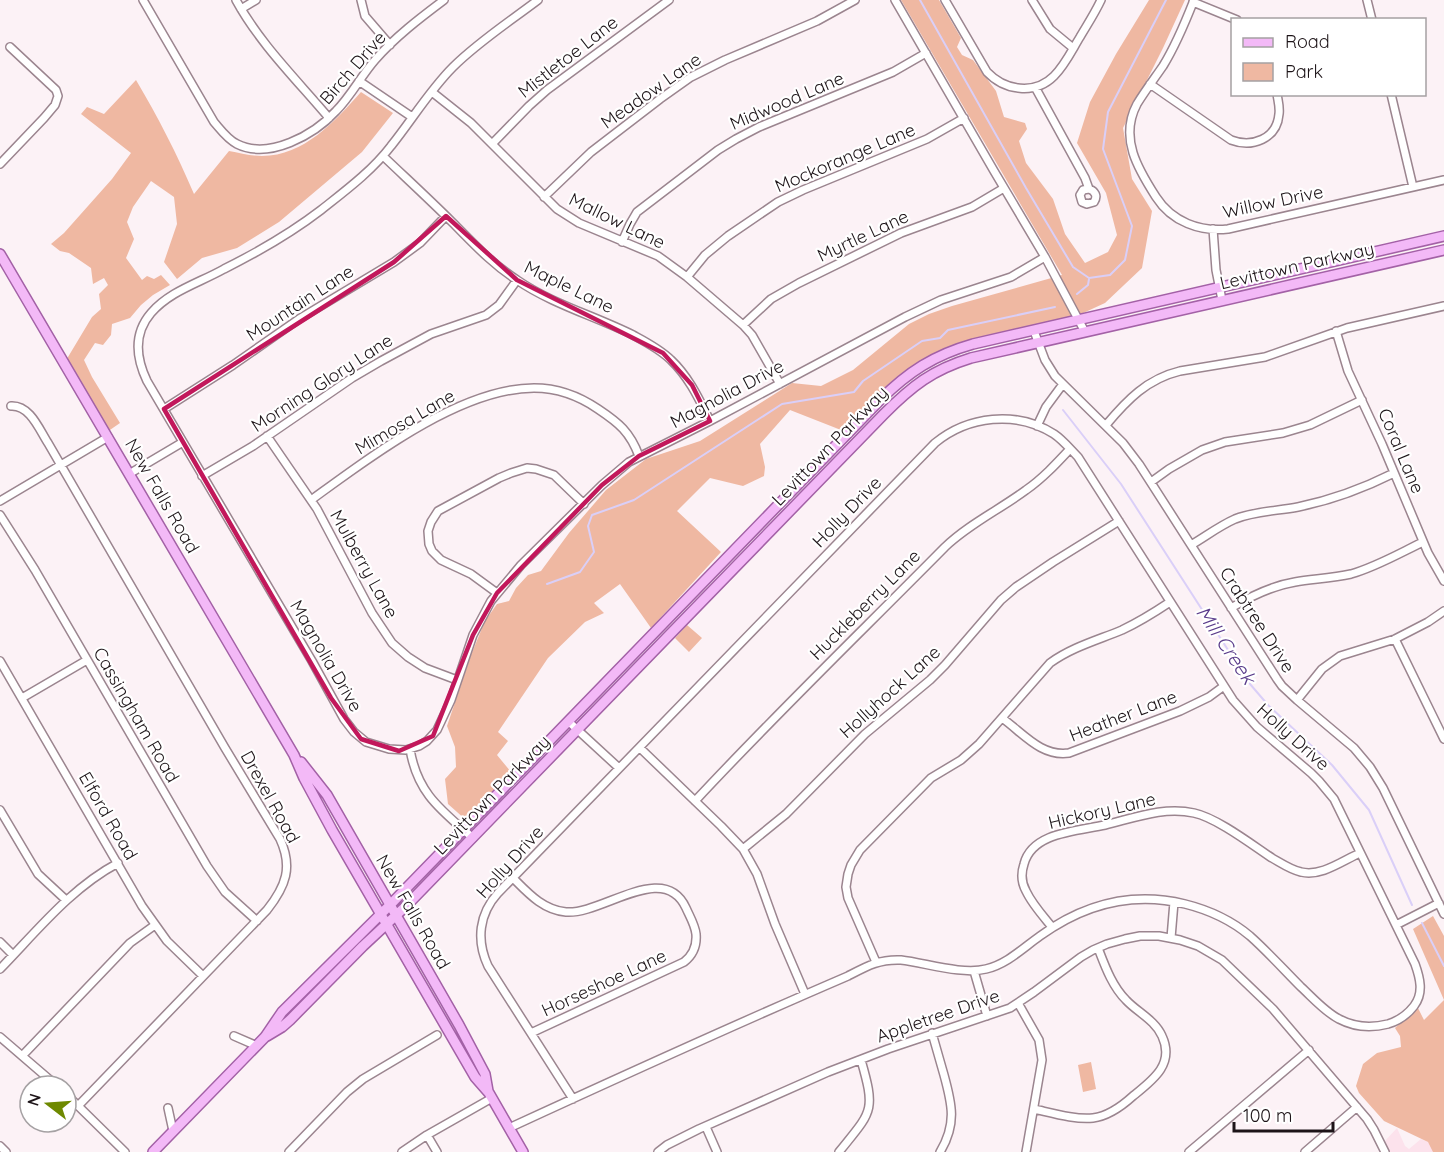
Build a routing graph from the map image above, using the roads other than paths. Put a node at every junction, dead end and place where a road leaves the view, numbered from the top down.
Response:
1 (143, 0) edge
2 (236, 0) edge
3 (256, 0) edge
4 (361, 0) edge
5 (444, 0) edge
6 (538, 0) edge
7 (669, 0) edge
8 (855, 0) edge
9 (895, 0) edge
10 (945, 0) edge
11 (1032, 0) edge
12 (1101, 0) edge
13 (1367, 0) edge
14 (1193, 1) edge
15 (241, 9) junction
16 (1232, 18) edge
17 (1372, 18) edge
18 (390, 45) junction
19 (10, 47) dead end
20 (1073, 48) junction
21 (926, 53) junction
22 (359, 81) junction
23 (1150, 84) junction
24 (1035, 87) junction
25 (432, 92) junction
26 (1277, 96) edge
27 (1391, 96) edge
28 (412, 117) junction
29 (329, 118) junction
30 (964, 118) junction
31 (492, 144) junction
32 (383, 156) junction
33 (0, 164) edge
34 (1444, 180) edge
35 (1413, 187) junction
36 (1004, 188) junction
37 (1089, 189) dead end
38 (544, 197) junction
39 (446, 216) junction
40 (1213, 230) junction
41 (1444, 236) edge
42 (622, 242) junction
43 (1444, 249) edge
44 (0, 254) edge
45 (1045, 257) junction
46 (687, 277) junction
47 (517, 280) junction
48 (1219, 288) junction
49 (1222, 300) junction
50 (1444, 306) edge
51 (1079, 320) junction
52 (742, 325) junction
53 (1034, 331) junction
54 (1336, 331) junction
55 (1085, 332) junction
56 (1039, 343) junction
57 (780, 384) junction
58 (1063, 384) junction
59 (1362, 400) junction
60 (11, 406) dead end
61 (164, 409) junction
62 (710, 421) junction
63 (1106, 425) junction
64 (1036, 426) junction
65 (267, 436) junction
66 (108, 437) junction
67 (183, 442) junction
68 (1070, 449) junction
69 (639, 456) junction
70 (61, 465) junction
71 (1394, 473) junction
72 (129, 474) junction
73 (202, 476) junction
74 (1151, 482) junction
75 (311, 500) junction
76 (0, 501) edge
77 (584, 504) junction
78 (0, 515) edge
79 (1119, 521) junction
80 (1423, 542) junction
81 (1191, 545) junction
82 (1444, 581) edge
83 (497, 593) junction
84 (1170, 602) junction
85 (1231, 608) junction
86 (1444, 611) edge
87 (1395, 639) junction
88 (87, 660) junction
89 (0, 661) edge
90 (458, 680) junction
91 (1224, 686) junction
92 (22, 698) junction
93 (1297, 700) junction
94 (1002, 718) junction
95 (568, 722) junction
96 (578, 730) junction
97 (1444, 739) edge
98 (640, 748) junction
99 (410, 749) junction
100 (294, 755) junction
101 (619, 768) junction
102 (695, 801) junction
103 (0, 810) edge
104 (463, 830) junction
105 (473, 838) junction
106 (743, 849) junction
107 (1360, 853) junction
108 (118, 863) junction
109 (513, 878) junction
110 (66, 900) junction
111 (1174, 902) junction
112 (1439, 903) junction
113 (390, 905) junction
114 (381, 914) junction
115 (1444, 914) edge
116 (396, 916) junction
117 (257, 921) junction
118 (387, 924) junction
119 (155, 925) junction
120 (1396, 925) junction
121 (1052, 927) junction
122 (1171, 938) junction
123 (0, 942) edge
124 (1098, 948) junction
125 (14, 955) junction
126 (876, 962) junction
127 (0, 969) edge
128 (974, 971) junction
129 (203, 976) junction
130 (805, 994) junction
131 (1018, 1004) junction
132 (987, 1016) junction
133 (531, 1033) junction
134 (932, 1033) junction
135 (436, 1035) dead end
136 (0, 1036) edge
137 (234, 1036) dead end
138 (265, 1037) junction
139 (257, 1046) junction
140 (1309, 1050) junction
141 (23, 1055) junction
142 (861, 1060) junction
143 (44, 1074) edge
144 (490, 1095) junction
145 (573, 1099) junction
146 (78, 1106) joint
147 (1357, 1107) junction
148 (168, 1108) dead end
149 (1034, 1109) junction
150 (706, 1127) junction
151 (509, 1128) junction
152 (173, 1131) junction
153 (427, 1135) junction
154 (0, 1146) edge
155 (6, 1152) edge
156 (125, 1152) edge
157 (153, 1152) edge
158 (289, 1152) edge
159 (402, 1152) edge
160 (437, 1152) edge
161 (523, 1152) edge
162 (658, 1152) edge
163 (717, 1152) edge
164 (839, 1152) edge
165 (940, 1152) edge
166 (1026, 1152) edge
167 (1189, 1152) edge
168 (1305, 1152) edge
169 (1385, 1152) edge

1 - 29 street, Birch Drive
2 - 15 street
3 - 15 street
4 - 18 street
5 - 18 street, Birch Drive
6 - 25 street, Magnolia Drive
7 - 31 street, Mistletoe Lane
8 - 38 street, Meadow Lane
9 - 21 street
10 - 24 street
11 - 20 street
12 - 20 street
13 - 17 street
14 - 16 street
14 - 23 street, Willow Drive
15 - 29 street
18 - 22 street, Birch Drive
19 - 33 street
20 - 24 street
21 - 30 street
21 - 42 street, Midwood Lane
22 - 28 street
22 - 29 street, Birch Drive
23 - 26 street
23 - 40 street, Willow Drive
24 - 37 street
25 - 28 street, Magnolia Drive
25 - 31 street, Mallow Lane
27 - 35 street
28 - 32 street, Magnolia Drive
30 - 36 street
30 - 46 street, Mockorange Lane
31 - 38 street, Mallow Lane
32 - 39 street, Maple Lane
32 - 61 street, Magnolia Drive
34 - 35 street, Willow Drive
35 - 40 street, Willow Drive
36 - 45 street
36 - 52 street, Myrtle Lane
38 - 42 street, Mallow Lane
39 - 47 street, Maple Lane
39 - 61 street, Mountain Lane
40 - 48 street
41 - 48 main road, Levittown Parkway
42 - 46 street, Mallow Lane
43 - 49 main road, Levittown Parkway
44 - 66 main road, New Falls Road
45 - 51 street
45 - 57 street, Magnolia Drive
46 - 52 street, Mallow Lane
47 - 62 street, Maple Lane
47 - 65 street, Morning Glory Lane
48 - 49 street
48 - 51 main road, Levittown Parkway
49 - 55 main road, Levittown Parkway
50 - 54 street
51 - 53 main road, Levittown Parkway
51 - 55 street
52 - 57 street, Mallow Lane
53 - 56 street, Crabtree Drive
53 - 95 main road, Levittown Parkway
54 - 59 street, Coral Lane
54 - 63 street
55 - 56 main road, Levittown Parkway
56 - 58 street, Crabtree Drive
56 - 96 main road, Levittown Parkway
57 - 62 street, Magnolia Drive
58 - 63 street, Crabtree Drive
58 - 64 street
59 - 71 street, Coral Lane
59 - 74 street
60 - 70 street, Drexel Road
61 - 67 street, Magnolia Drive
62 - 69 street, Magnolia Drive
63 - 74 street, Crabtree Drive
64 - 68 street, Holly Drive
64 - 98 street, Holly Drive
65 - 73 street, Morning Glory Lane
65 - 75 street, Mulberry Lane
66 - 70 street
66 - 72 main road, New Falls Road
67 - 72 street
67 - 73 street, Magnolia Drive
68 - 79 street, Holly Drive
68 - 102 street, Huckleberry Lane
69 - 75 street, Mimosa Lane
69 - 77 street, Magnolia Drive
70 - 76 street
70 - 117 street, Drexel Road
71 - 80 street, Coral Lane
71 - 81 street
72 - 100 main road, New Falls Road
73 - 99 street, Magnolia Drive
74 - 81 street, Crabtree Drive
75 - 90 street, Mulberry Lane
77 - 83 street, Magnolia Drive
77 - 83 street
78 - 88 street, Cassingham Road
79 - 84 street, Holly Drive
79 - 106 street, Hollyhock Lane
80 - 82 street, Coral Lane
80 - 85 street
81 - 85 street, Crabtree Drive
83 - 90 street, Magnolia Drive
84 - 91 street, Holly Drive
84 - 94 street
85 - 93 street, Crabtree Drive
86 - 87 street
87 - 93 street
87 - 97 street
88 - 92 street
88 - 117 street, Cassingham Road
89 - 92 street, Elford Road
90 - 99 street, Magnolia Drive
91 - 94 street, Heather Lane
91 - 107 street, Holly Drive
92 - 108 street, Elford Road
93 - 112 street, Crabtree Drive
94 - 126 street
95 - 96 street
95 - 104 main road, Levittown Parkway
96 - 101 street
96 - 105 main road, Levittown Parkway
98 - 101 street, Holly Drive
98 - 102 street
99 - 104 street
100 - 113 main road, New Falls Road
100 - 114 main road, New Falls Road
101 - 109 street, Holly Drive
102 - 106 street
103 - 110 street
104 - 105 street
104 - 113 main road, Levittown Parkway
105 - 116 main road, Levittown Parkway
106 - 130 street
107 - 120 street, Holly Drive
107 - 121 street, Hickory Lane
108 - 110 street
108 - 119 street, Elford Road
109 - 133 street, Holly Drive
109 - 133 street, Horseshoe Lane
110 - 125 street
111 - 120 street, Holly Drive
111 - 121 street, Holly Drive
111 - 122 street
112 - 115 street, Crabtree Drive
112 - 120 street
113 - 114 main road, Levittown Parkway
113 - 116 main road, New Falls Road
114 - 118 main road, New Falls Road
114 - 138 main road, Levittown Parkway
116 - 118 main road, Levittown Parkway
116 - 144 main road, New Falls Road
117 - 129 street, Drexel Road
118 - 138 main road, Levittown Parkway
118 - 144 main road, New Falls Road
119 - 129 street, Elford Road
119 - 141 street
121 - 128 street, Holly Drive
122 - 124 street, Appletree Drive
122 - 140 street, Appletree Drive
123 - 125 street
124 - 131 street, Appletree Drive
124 - 149 street
125 - 127 street
126 - 128 street, Holly Drive
126 - 130 street, Holly Drive
128 - 132 street
129 - 146 street, Drexel Road
130 - 145 street, Holly Drive
131 - 132 street, Appletree Drive
131 - 149 street
132 - 134 street, Appletree Drive
133 - 145 street, Holly Drive
134 - 142 street, Appletree Drive
134 - 165 street
135 - 158 street
136 - 141 street
137 - 139 street
138 - 139 main road
139 - 152 main road
140 - 147 street, Appletree Drive
140 - 167 street
141 - 143 street
142 - 150 street, Appletree Drive
142 - 164 street
144 - 151 main road, New Falls Road
144 - 153 street
145 - 151 street, Holly Drive
146 - 156 street
147 - 168 street
147 - 169 street, Appletree Drive
148 - 152 street
149 - 166 street
150 - 162 street, Appletree Drive
150 - 163 street
151 - 161 main road, New Falls Road
152 - 157 main road
153 - 159 street
153 - 160 street
154 - 155 street

